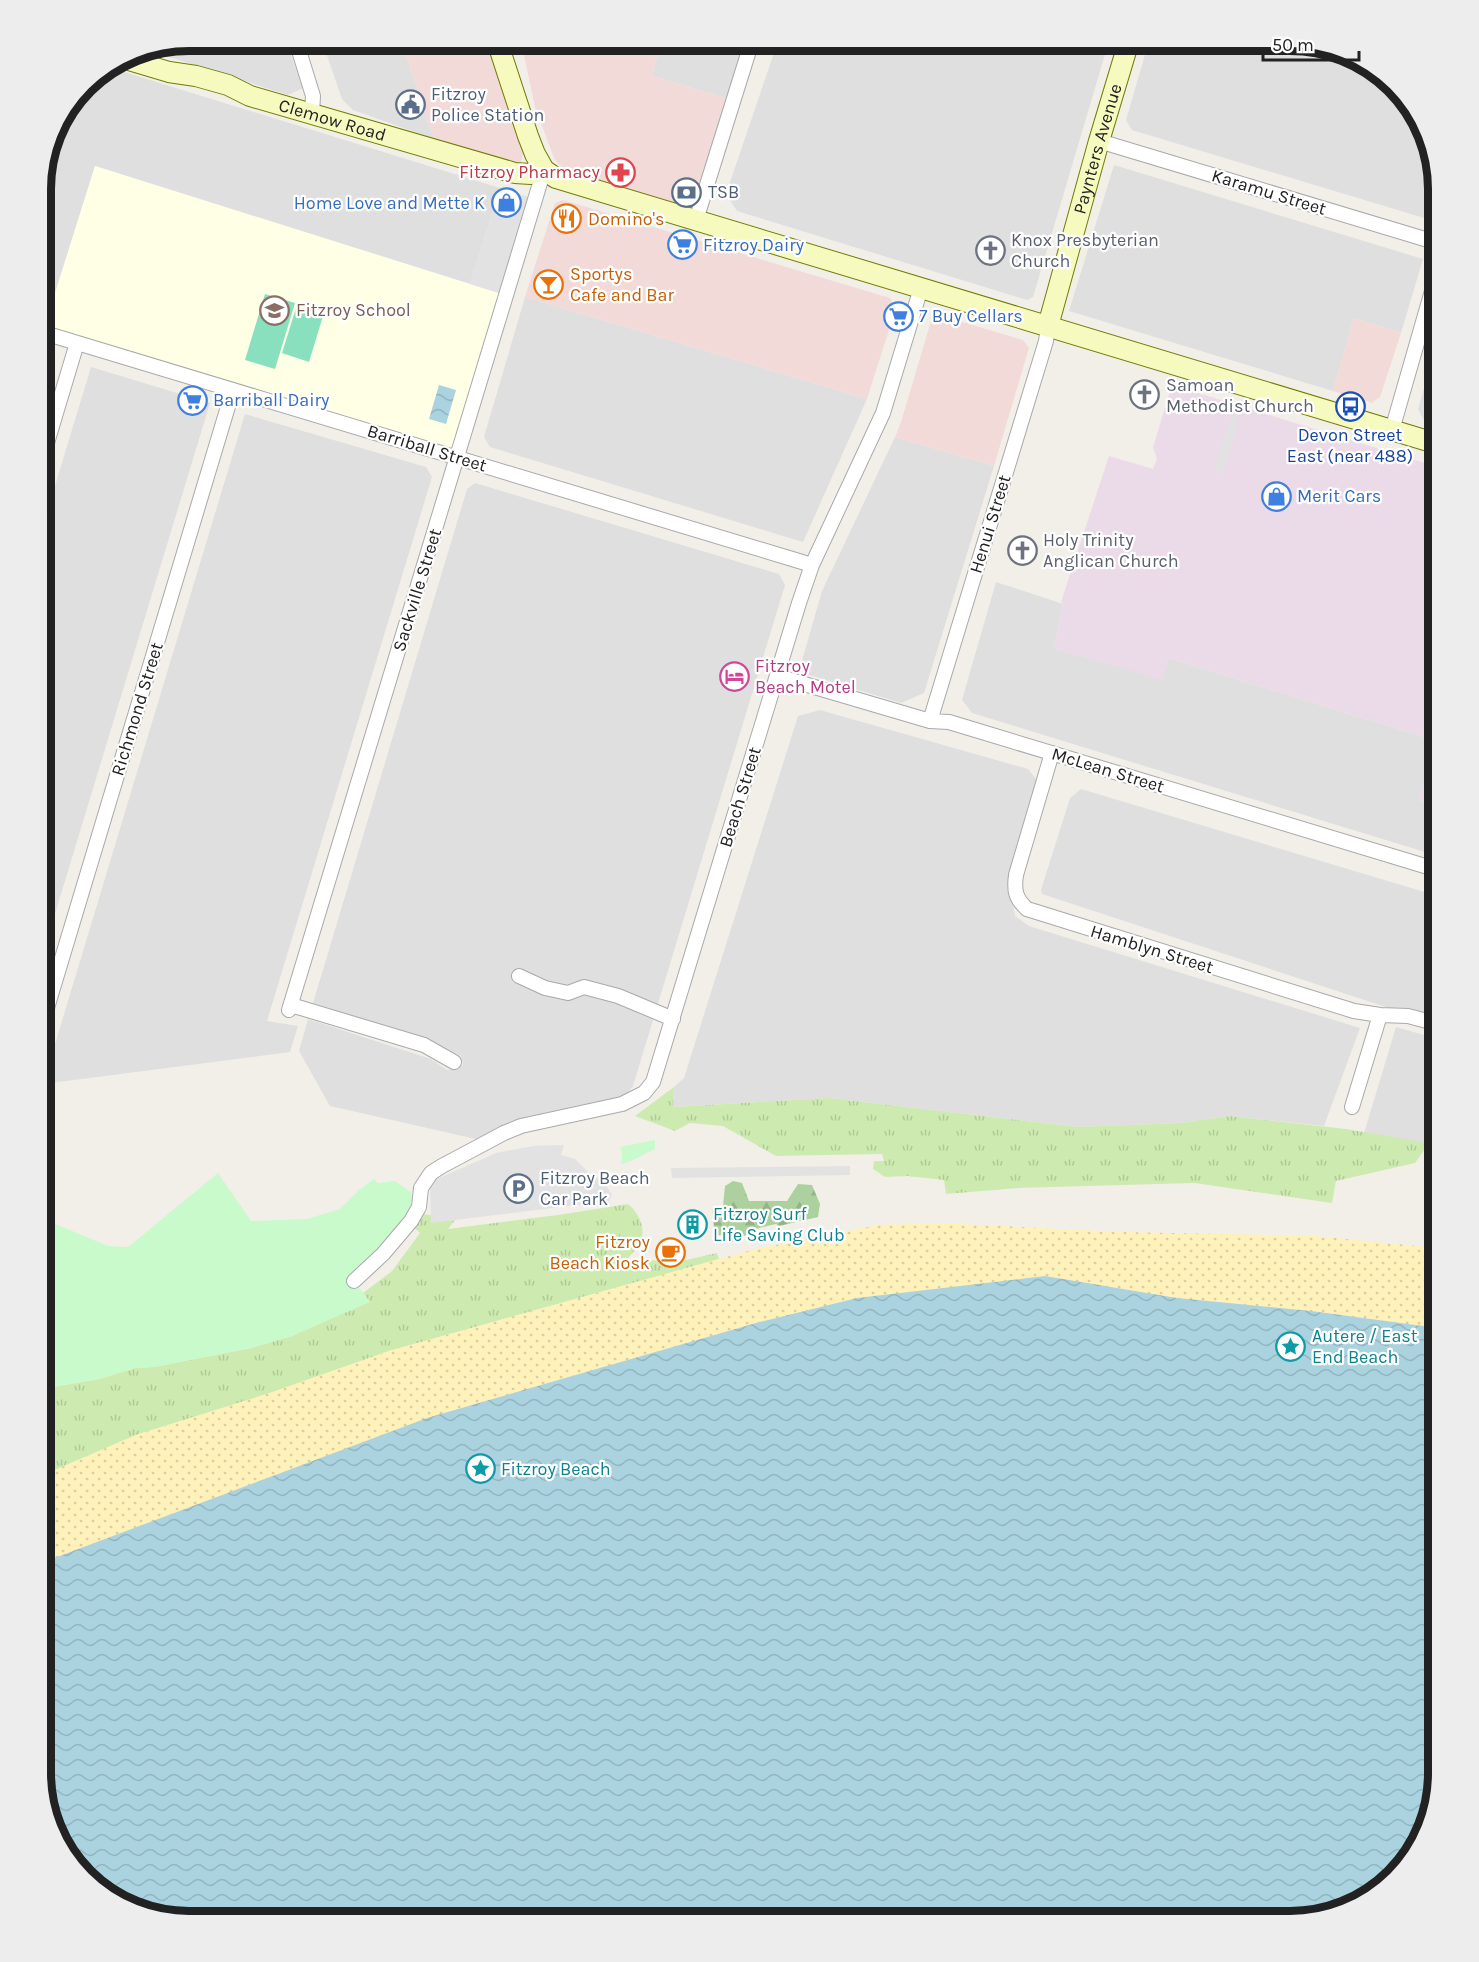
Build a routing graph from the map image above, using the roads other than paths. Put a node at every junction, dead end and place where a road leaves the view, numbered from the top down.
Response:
1 (300, 51) edge
2 (500, 51) edge
3 (749, 51) edge
4 (1126, 51) edge
5 (135, 62) edge
6 (312, 113) junction
7 (1099, 141) junction
8 (544, 170) junction
9 (696, 220) junction
10 (1428, 240) edge
11 (921, 288) junction
12 (1428, 305) edge
13 (1048, 326) junction
14 (51, 335) edge
15 (77, 343) junction
16 (233, 390) junction
17 (51, 430) edge
18 (1392, 430) junction
19 (1428, 441) edge
20 (457, 457) junction
21 (812, 565) junction
22 (777, 676) junction
23 (930, 721) junction
24 (1052, 753) junction
25 (1428, 867) edge
26 (519, 976) dead end
27 (51, 995) edge
28 (1380, 1015) junction
29 (673, 1019) junction
30 (1428, 1021) edge
31 (454, 1062) dead end
32 (1352, 1107) dead end
33 (354, 1281) dead end

1 - 6 street
2 - 8 main road
3 - 9 street
4 - 7 main road, Paynters Avenue
5 - 6 main road, Clemow Road
6 - 8 main road, Clemow Road
7 - 10 street, Karamu Street
7 - 13 main road, Paynters Avenue
8 - 9 main road
8 - 20 street, Sackville Street
9 - 11 main road
11 - 13 main road
11 - 21 street, Beach Street
12 - 18 street
13 - 18 main road
13 - 23 street, Henui Street
14 - 15 street, Barriball Street
15 - 16 street, Barriball Street
15 - 17 street
16 - 20 street, Barriball Street
16 - 27 street, Richmond Street
18 - 19 main road
20 - 21 street, Barriball Street
20 - 31 street, Sackville Street
21 - 22 street, Beach Street
22 - 23 street, McLean Street
22 - 29 street, Beach Street
23 - 24 street, McLean Street
24 - 25 street, McLean Street
24 - 28 street, Hamblyn Street
26 - 29 street
28 - 30 street, Hamblyn Street
28 - 32 street
29 - 33 street, Beach Street

